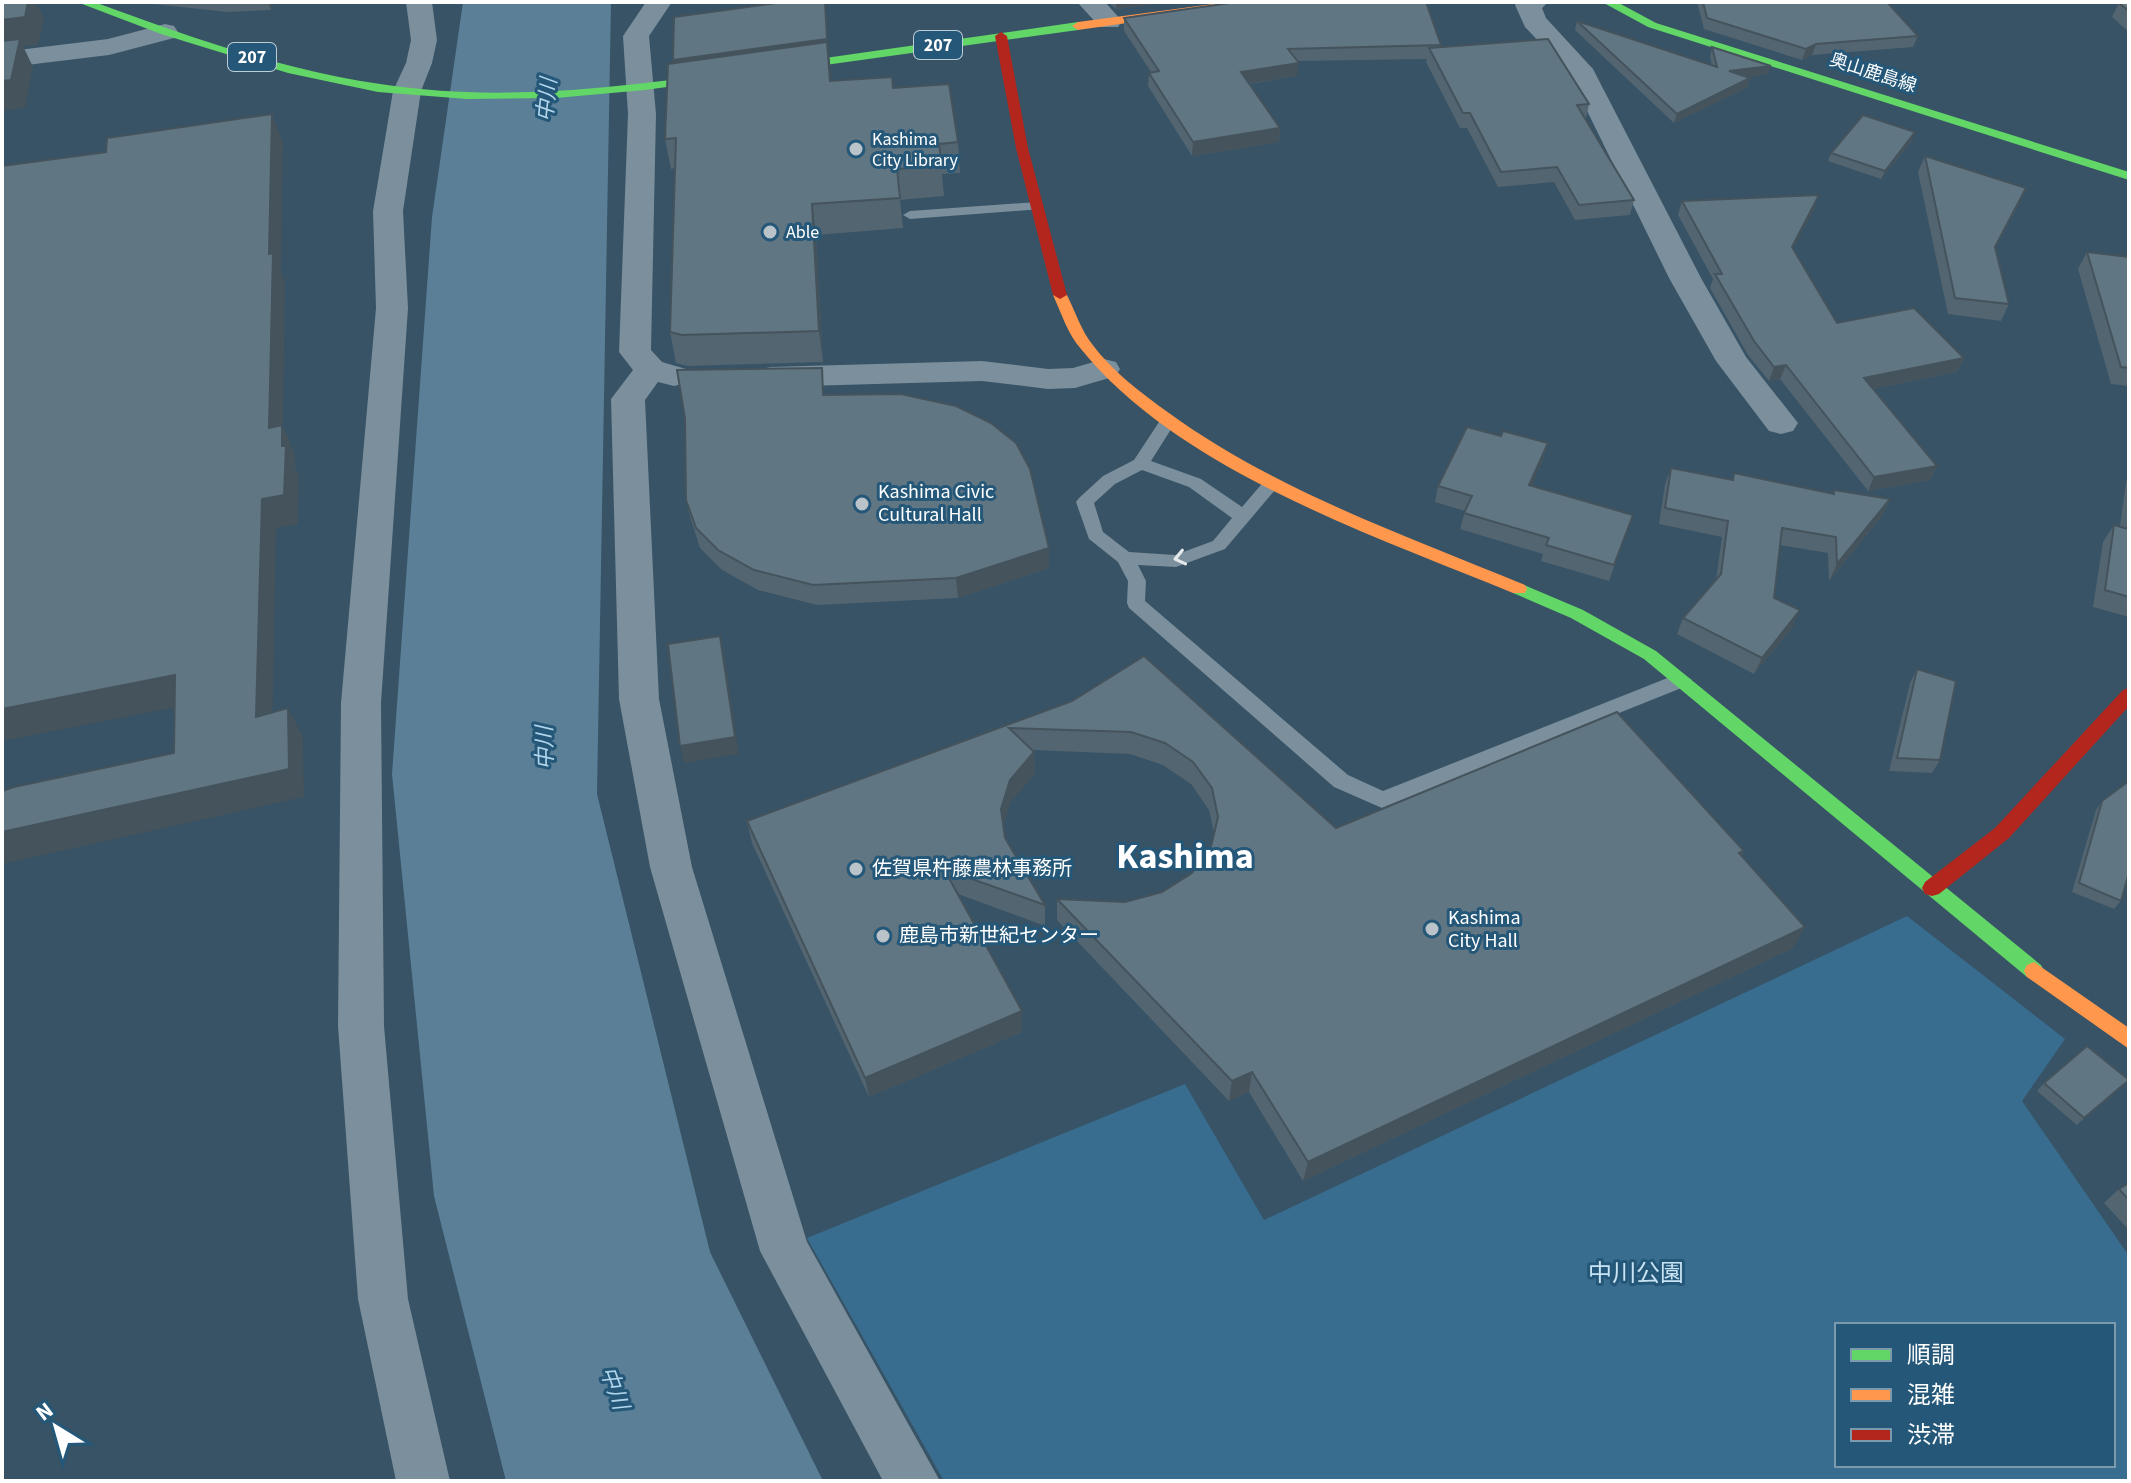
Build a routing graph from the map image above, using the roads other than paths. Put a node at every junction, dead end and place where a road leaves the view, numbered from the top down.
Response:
1 (83, 2) edge
2 (419, 2) edge
3 (659, 2) edge
4 (1090, 2) edge
5 (1253, 2) edge
6 (1535, 2) edge
7 (1608, 2) edge
8 (1109, 21) junction
9 (165, 32) junction
10 (1001, 36) junction
11 (2, 60) edge
12 (633, 88) junction
13 (416, 92) junction
14 (2129, 176) edge
15 (1037, 206) junction
16 (910, 215) dead end
17 (650, 369) junction
18 (1104, 369) junction
19 (1167, 423) junction
20 (1781, 423) dead end
21 (1140, 464) junction
22 (1272, 483) junction
23 (1242, 516) junction
24 (1125, 558) junction
25 (1682, 680) junction
26 (2129, 695) edge
27 (1932, 888) junction
28 (2129, 1040) edge
29 (423, 1481) edge
30 (913, 1481) edge

1 - 9 main road, 207
2 - 13 street
3 - 12 street
4 - 8 street
5 - 8 main road, 207
6 - 20 street
7 - 14 main road, 奥山鹿島線
8 - 10 main road, 207
9 - 11 street
9 - 13 main road, 207
10 - 12 main road, 207
10 - 15 main road
12 - 13 main road, 207
12 - 17 street
13 - 29 street
15 - 16 lane
15 - 18 main road
17 - 18 street
17 - 30 street
18 - 19 main road
19 - 21 lane
19 - 22 main road
21 - 23 lane
21 - 24 lane
22 - 23 lane
22 - 25 main road
23 -> 24 lane
24 - 25 lane
25 - 27 main road
26 - 27 main road
27 - 28 main road

